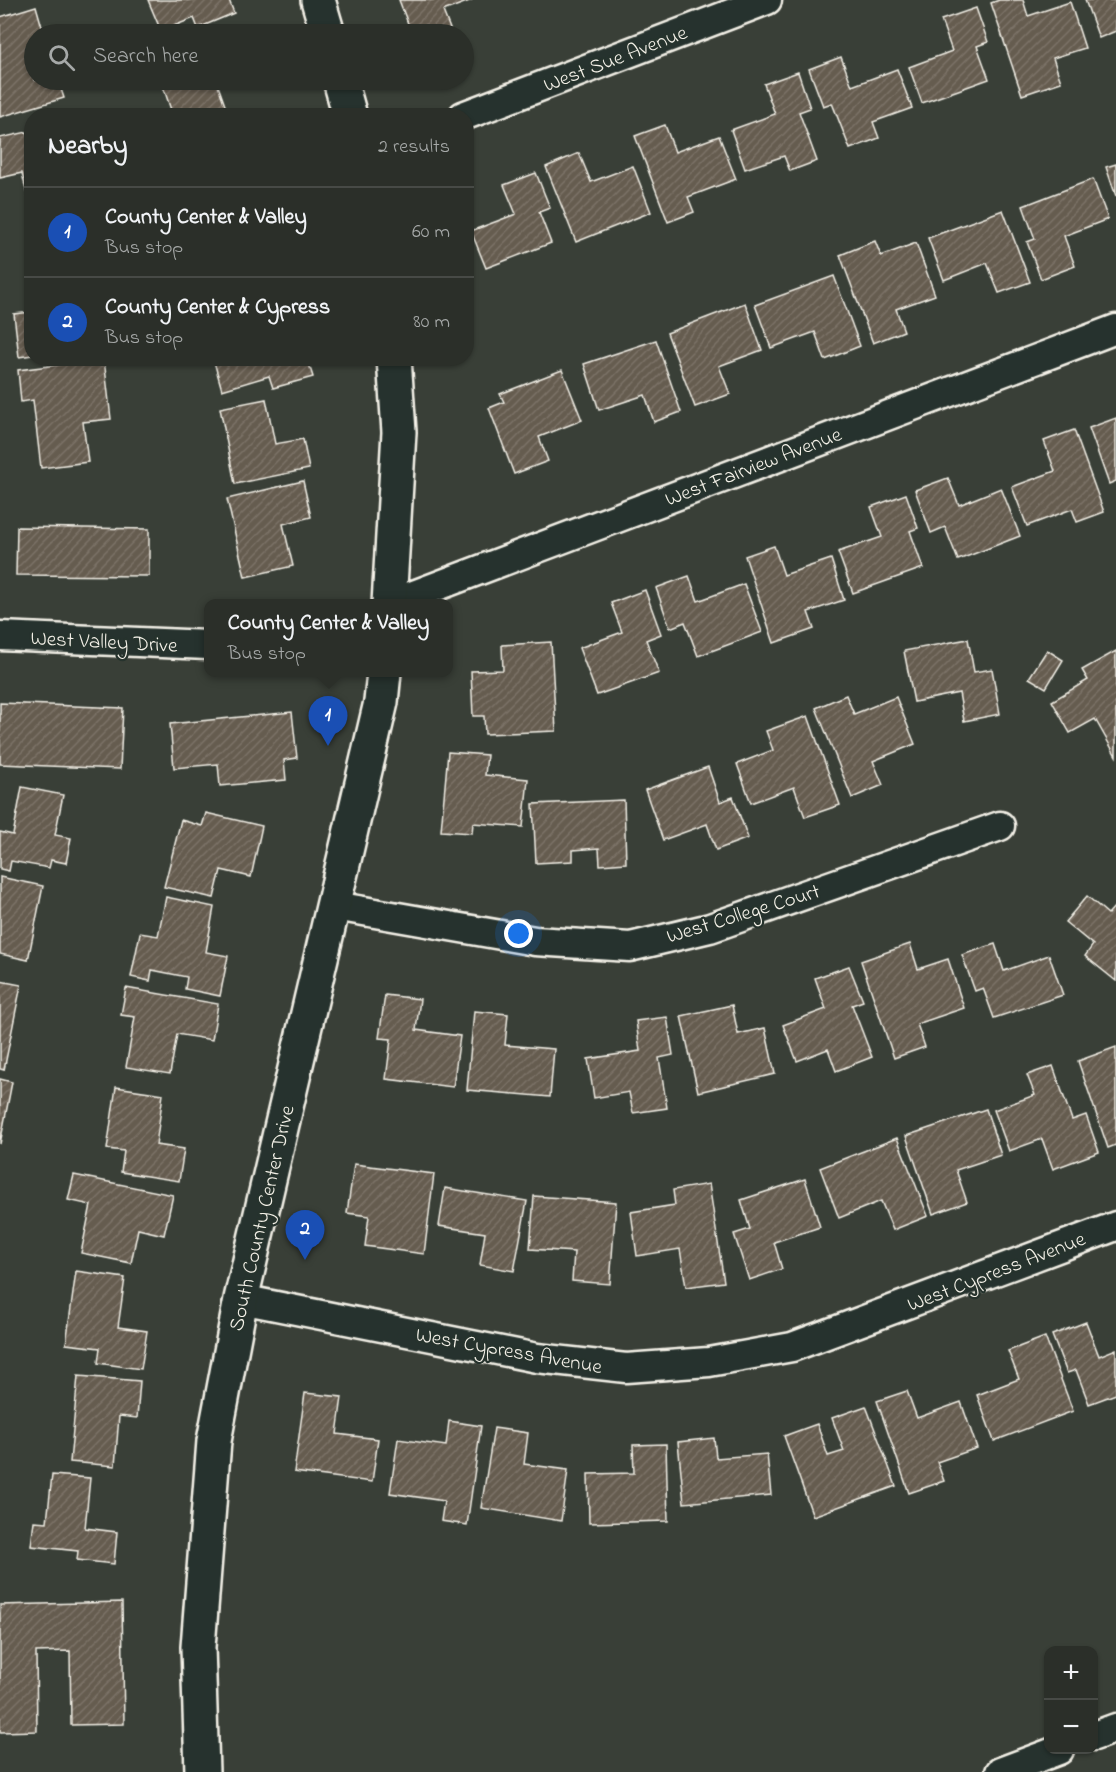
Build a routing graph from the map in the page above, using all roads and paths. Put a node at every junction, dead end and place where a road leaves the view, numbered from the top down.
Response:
1 (318, 0) edge
2 (767, 0) edge
3 (325, 24) edge
4 (343, 90) edge
5 (348, 108) edge
6 (474, 112) edge
7 (1116, 329) edge
8 (395, 366) edge
9 (390, 599) edge
10 (401, 599) edge
11 (0, 636) edge
12 (204, 645) edge
13 (384, 677) edge
14 (1000, 826) dead end
15 (335, 906) junction
16 (1116, 1226) edge
17 (241, 1299) junction
18 (1116, 1728) edge
19 (1098, 1735) edge
20 (1046, 1754) edge
21 (202, 1772) edge
22 (1000, 1772) edge

1 - 3 street
2 - 6 street, West Sue Avenue
4 - 5 street
7 - 10 street, West Fairview Avenue
8 - 9 street
11 - 12 street, West Valley Drive
13 - 15 street, South County Center Drive
14 - 15 street, West College Court
15 - 17 street, South County Center Drive
16 - 17 street, West Cypress Avenue
17 - 21 street, South County Center Drive
18 - 19 street
20 - 22 street

